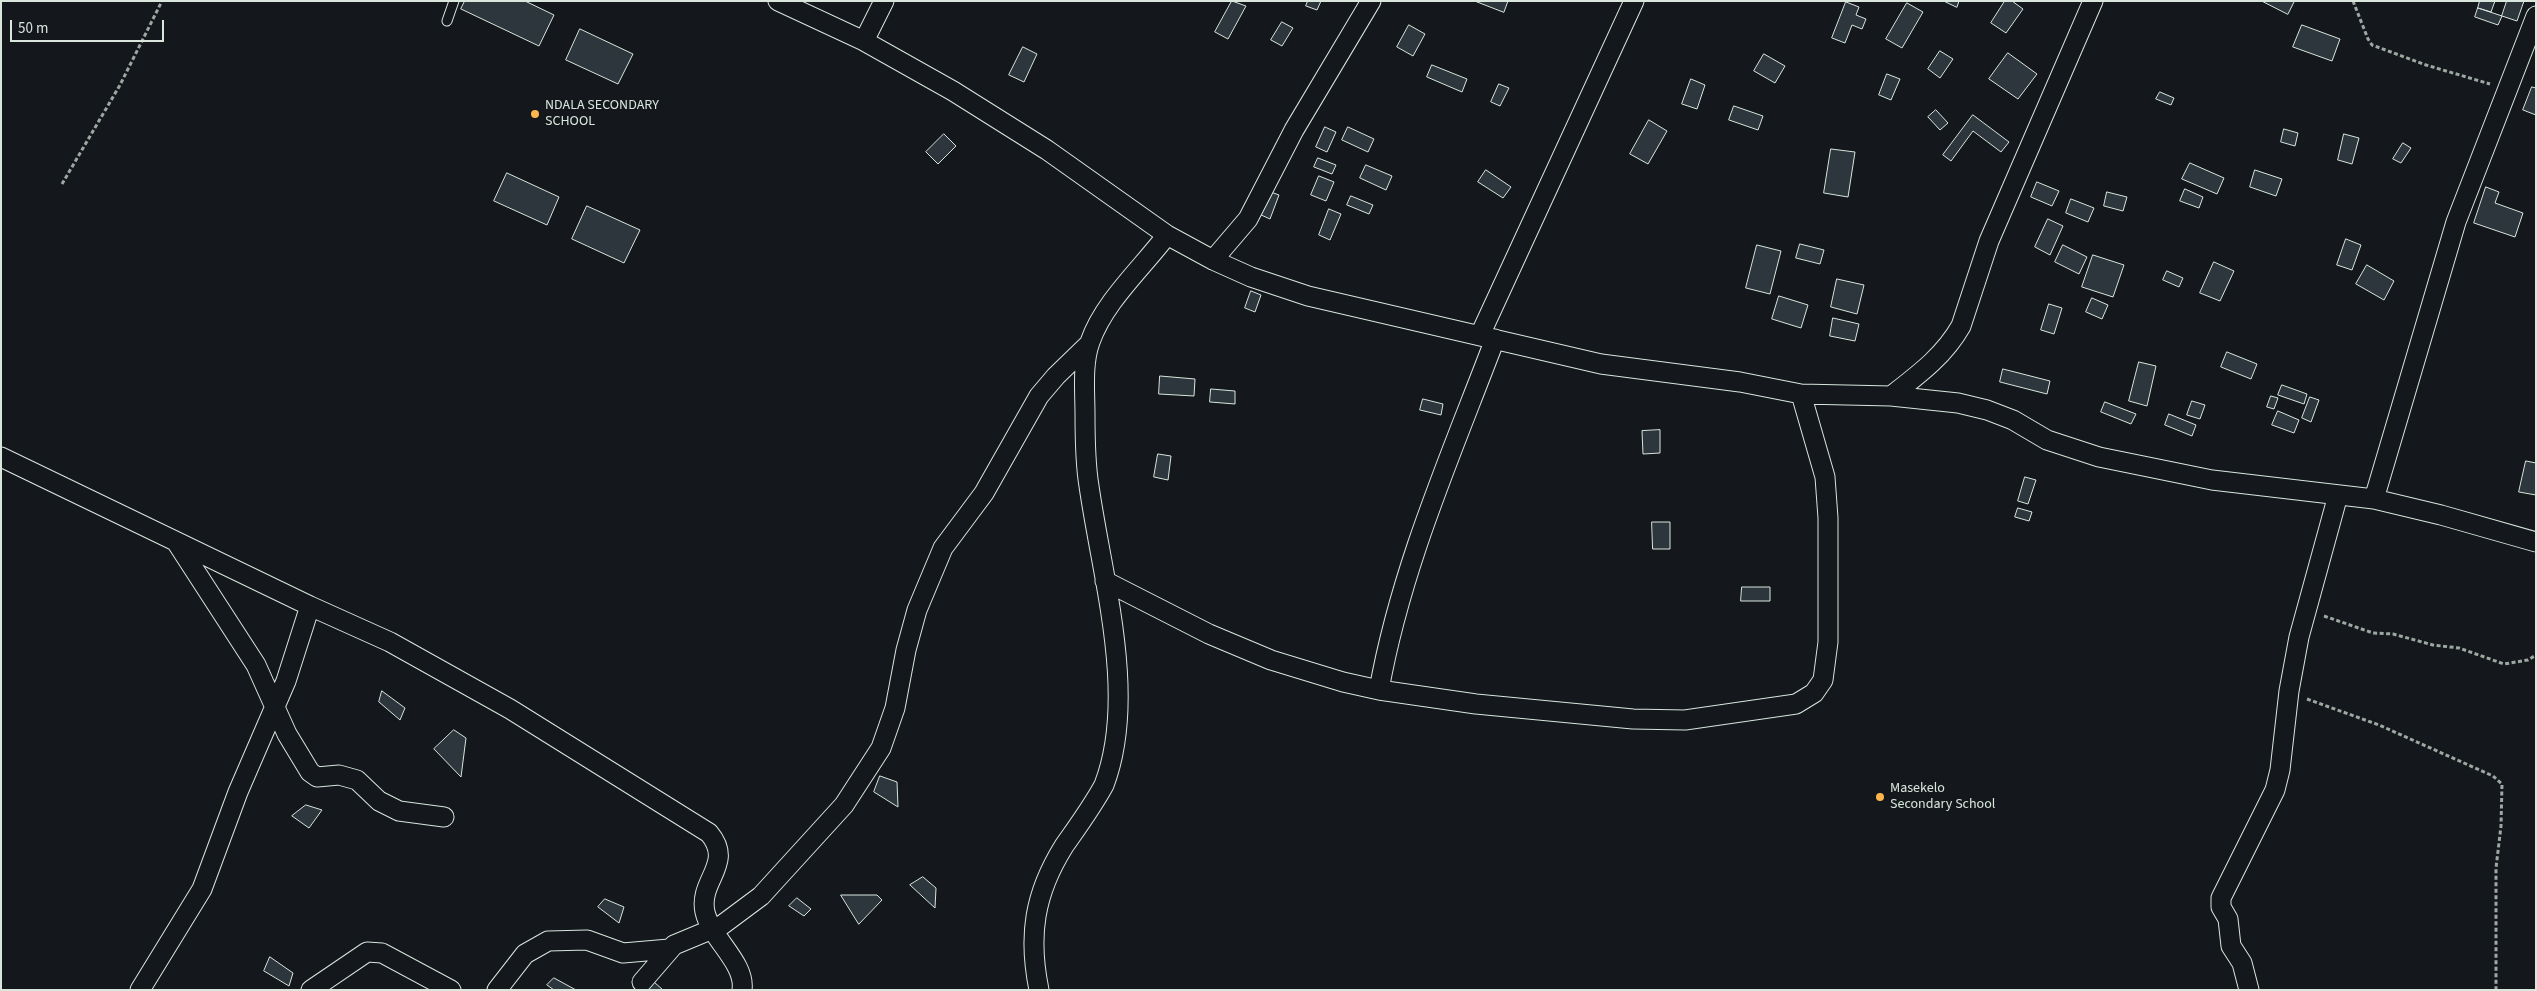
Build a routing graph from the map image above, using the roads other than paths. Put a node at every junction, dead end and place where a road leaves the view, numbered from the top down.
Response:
1 (454, 1) edge
2 (778, 1) edge
3 (884, 1) edge
4 (1371, 1) edge
5 (1634, 1) edge
6 (2093, 1) edge
7 (2536, 16) edge
8 (447, 21) dead end
9 (864, 41) junction
10 (1167, 235) junction
11 (1213, 260) junction
12 (1488, 337) junction
13 (1089, 344) junction
14 (1801, 394) junction
15 (1891, 396) junction
16 (1, 457) edge
17 (2338, 495) junction
18 (2374, 499) junction
19 (176, 542) junction
20 (2536, 542) edge
21 (1105, 581) junction
22 (310, 606) junction
23 (1379, 690) junction
24 (275, 709) junction
25 (444, 817) dead end
26 (712, 930) junction
27 (669, 949) junction
28 (642, 982) dead end
29 (140, 990) edge
30 (311, 990) edge
31 (451, 990) edge
32 (497, 990) edge
33 (742, 990) edge
34 (1039, 990) edge
35 (2249, 990) edge

1 - 8 lane
2 - 9 street
3 - 9 street
4 - 11 street
5 - 12 street
6 - 15 street
7 - 18 street
9 - 10 street
10 - 11 street
10 - 13 street
11 - 12 street
12 - 14 street
12 - 23 street
13 - 21 street
13 - 26 street
14 - 15 street
14 - 23 street
15 - 17 street
16 - 19 street
17 - 18 street
17 - 35 street
18 - 20 street
19 - 22 street
19 - 24 street
21 - 23 street
21 - 34 street
22 - 24 street
22 - 26 street
24 - 25 street
24 - 29 street
26 - 27 street
26 - 33 street
27 - 28 street
27 - 32 street
30 - 31 street

